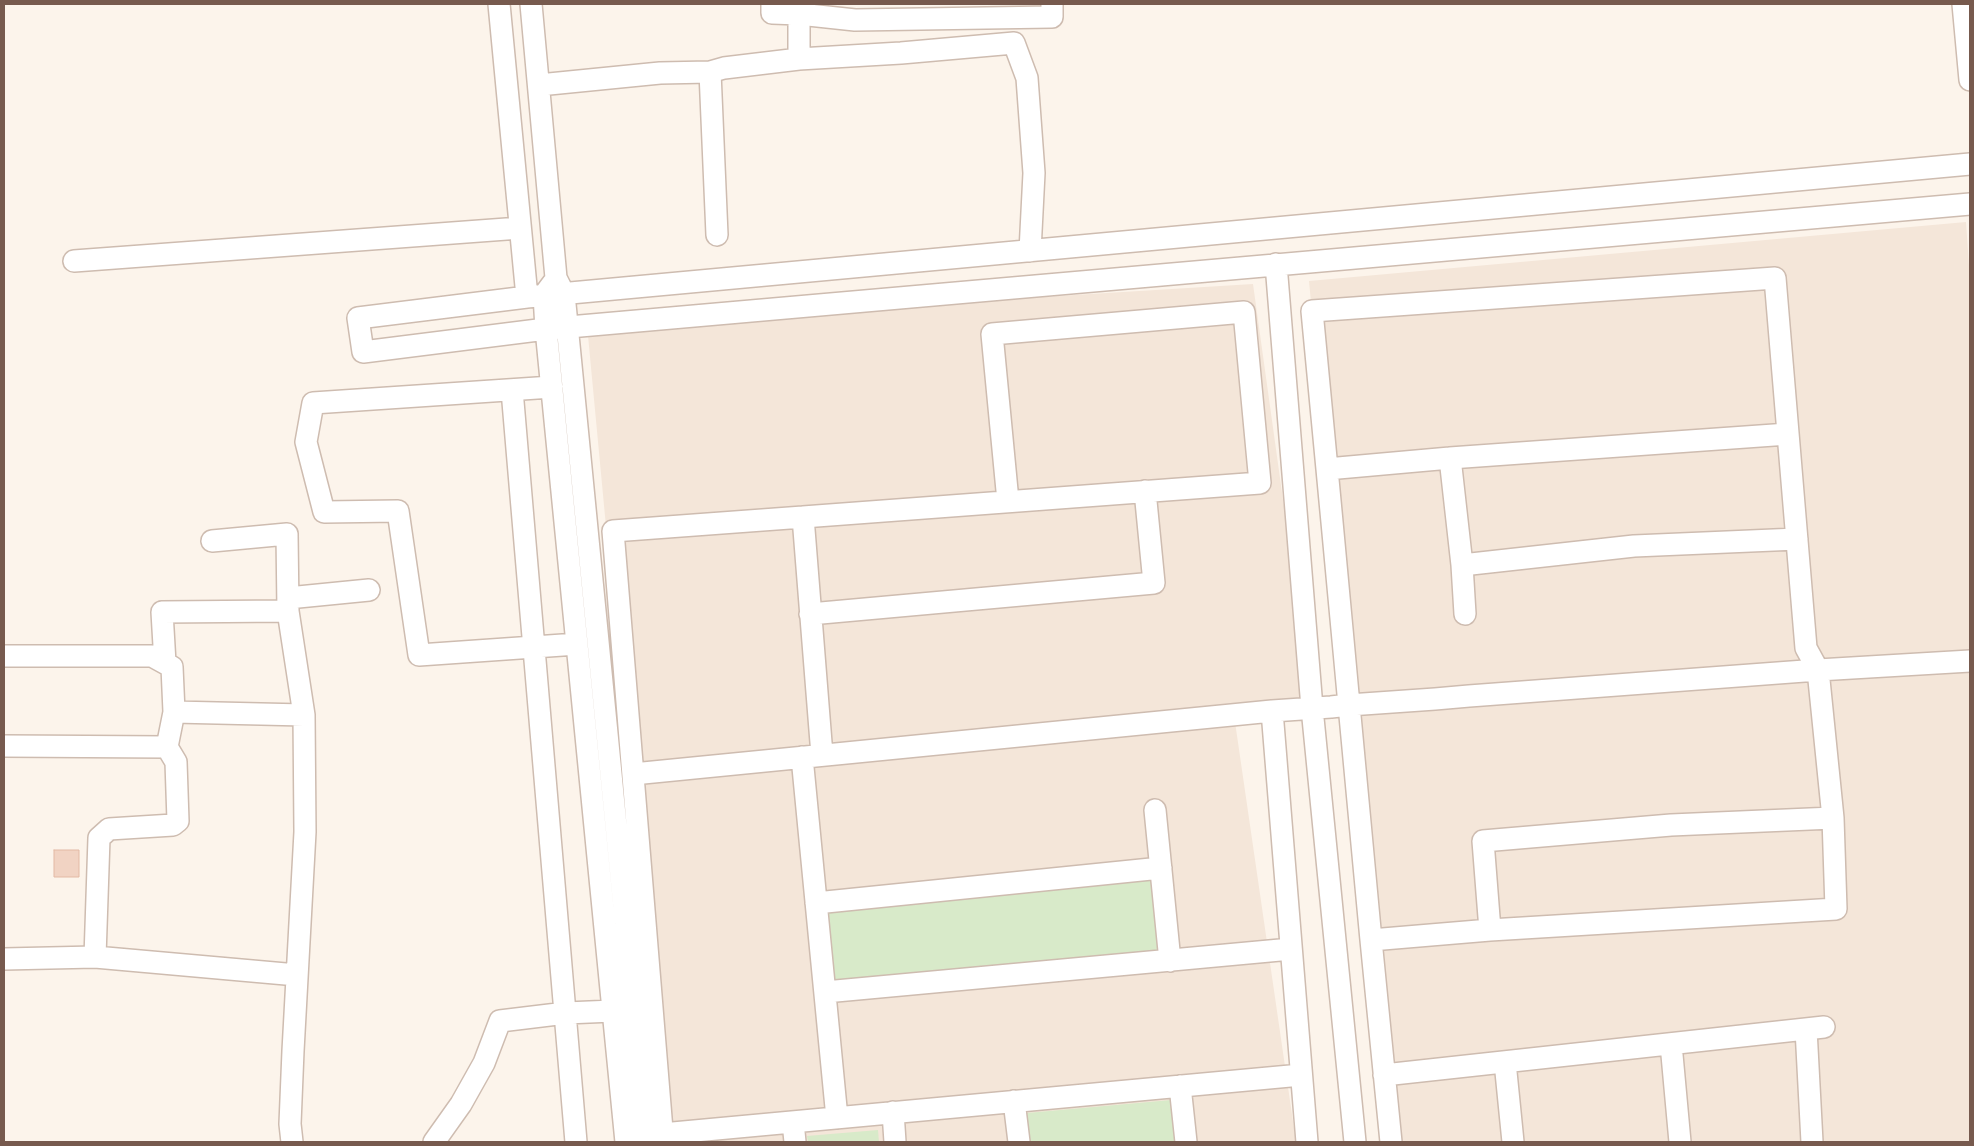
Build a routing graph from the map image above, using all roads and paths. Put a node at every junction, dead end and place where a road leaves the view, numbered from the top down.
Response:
1 (499, 4) edge
2 (531, 4) edge
3 (772, 4) edge
4 (1052, 4) edge
5 (1963, 4) edge
6 (802, 9) edge
7 (1024, 17) junction
8 (1014, 43) junction
9 (798, 59) junction
10 (710, 72) junction
11 (1970, 80) edge
12 (539, 86) junction
13 (1970, 164) edge
14 (1970, 204) edge
15 (520, 228) junction
16 (717, 235) dead end
17 (1030, 251) junction
18 (74, 262) dead end
19 (1276, 264) junction
20 (548, 291) junction
21 (556, 328) junction
22 (552, 387) junction
23 (512, 390) junction
24 (1788, 434) junction
25 (1450, 458) junction
26 (1327, 469) junction
27 (1145, 491) junction
28 (1008, 501) junction
29 (803, 517) junction
30 (1797, 539) junction
31 (212, 541) dead end
32 (1462, 565) junction
33 (369, 590) dead end
34 (288, 604) junction
35 (810, 614) junction
36 (1465, 614) dead end
37 (577, 644) junction
38 (534, 647) junction
39 (4, 656) edge
40 (1970, 660) edge
41 (165, 663) junction
42 (1818, 670) junction
43 (1349, 705) junction
44 (1312, 708) junction
45 (1272, 711) junction
46 (174, 712) junction
47 (304, 715) junction
48 (4, 746) edge
49 (167, 747) junction
50 (812, 756) junction
51 (633, 774) junction
52 (1155, 810) dead end
53 (1833, 818) junction
54 (1161, 868) junction
55 (816, 903) junction
56 (1490, 930) junction
57 (1371, 940) junction
58 (1291, 950) junction
59 (94, 957) junction
60 (4, 959) edge
61 (1170, 961) junction
62 (298, 975) junction
63 (825, 992) junction
64 (613, 1011) junction
65 (566, 1013) junction
66 (1671, 1044) junction
67 (1505, 1062) junction
68 (1301, 1075) junction
69 (1384, 1075) junction
70 (1180, 1086) junction
71 (1014, 1101) junction
72 (893, 1112) junction
73 (837, 1118) junction
74 (794, 1132) edge
75 (657, 1139) edge
76 (292, 1142) edge
77 (434, 1142) edge
78 (576, 1142) edge
79 (626, 1142) edge
80 (895, 1142) edge
81 (1018, 1142) edge
82 (1186, 1142) edge
83 (1307, 1142) edge
84 (1355, 1142) edge
85 (1390, 1142) edge
86 (1513, 1142) edge
87 (1680, 1142) edge
88 (1812, 1142) edge

1 - 15 street
2 - 12 street
3 - 6 street
4 - 7 street
5 - 11 street
6 - 7 street
6 - 9 street
7 - 8 street
8 - 9 street
8 - 17 street
9 - 10 street
10 - 12 street
10 - 16 street
12 - 20 street
13 - 17 street
14 - 19 street
15 - 18 street
15 - 20 street
17 - 20 street
19 - 21 street
19 - 44 street
20 - 21 street
20 - 21 street
21 - 22 street
21 - 75 street
22 - 23 street
22 - 37 street
23 - 38 street
23 - 38 street
24 - 25 street
24 - 26 street
24 - 30 street
25 - 26 street
25 - 32 street
26 - 43 street
27 - 28 street
27 - 28 street
27 - 35 street
28 - 29 street
29 - 35 street
29 - 51 street
30 - 32 street
30 - 42 street
31 - 34 street
32 - 36 street
33 - 34 street
34 - 41 street
34 - 47 street
35 - 50 street
37 - 38 street
37 - 64 street
38 - 65 street
39 - 41 street
40 - 42 street
41 - 46 street
42 - 43 street
42 - 53 street
43 - 44 street
43 - 57 street
44 - 45 street
44 - 84 street
45 - 50 street
45 - 58 street
46 - 47 street
46 - 49 street
47 - 62 street
48 - 49 street
49 - 59 street
50 - 51 street
50 - 55 street
51 - 75 street
52 - 54 street
53 - 56 street
53 - 56 street
54 - 55 street
54 - 61 street
55 - 63 street
56 - 57 street
57 - 69 street
58 - 61 street
58 - 68 street
59 - 60 street
59 - 62 street
61 - 63 street
62 - 76 street
63 - 73 street
64 - 65 street
64 - 79 street
65 - 77 street
65 - 78 street
66 - 67 street
66 - 87 street
66 - 88 street
67 - 69 street
67 - 86 street
68 - 70 street
68 - 83 street
69 - 85 street
70 - 71 street
70 - 82 street
71 - 72 street
71 - 81 street
72 - 73 street
72 - 80 street
73 - 74 street
74 - 75 street

